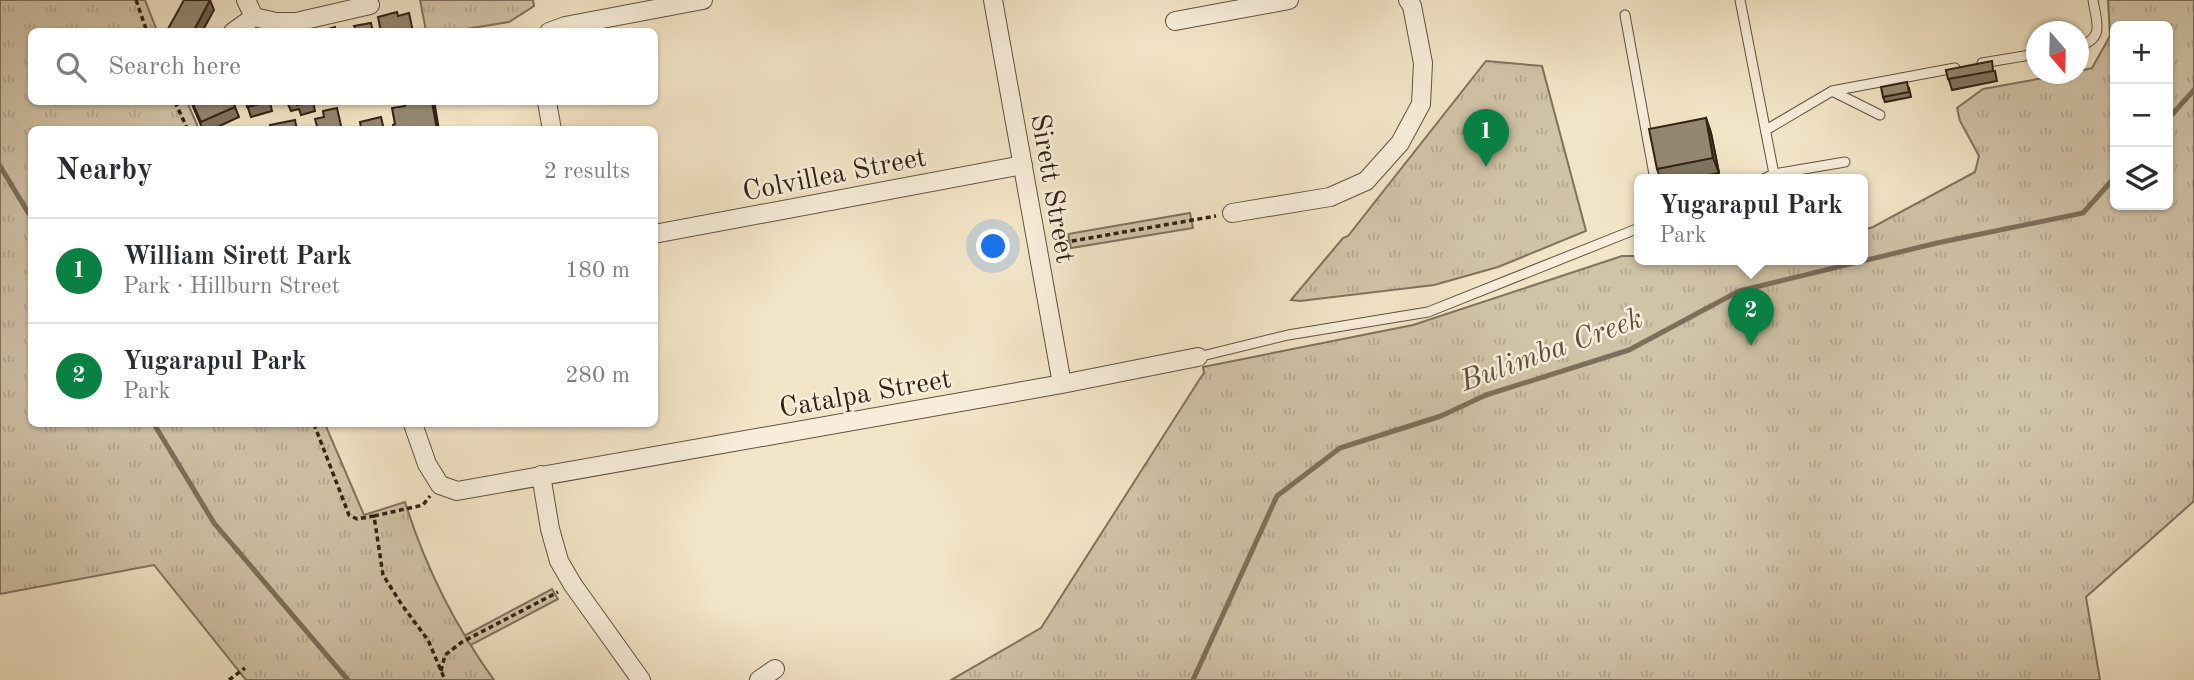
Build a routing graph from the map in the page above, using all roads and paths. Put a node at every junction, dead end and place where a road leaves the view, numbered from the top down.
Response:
1 (136, 0) edge
2 (246, 0) edge
3 (703, 0) edge
4 (993, 0) edge
5 (1289, 0) edge
6 (1408, 0) edge
7 (1740, 0) edge
8 (2093, 0) edge
9 (370, 5) dead end
10 (1625, 15) dead end
11 (254, 17) junction
12 (1175, 21) dead end
13 (146, 28) edge
14 (239, 28) edge
15 (560, 28) edge
16 (2089, 41) edge
17 (2026, 56) edge
18 (1973, 65) edge
19 (1961, 67) edge
20 (1832, 91) junction
21 (176, 105) edge
22 (548, 105) edge
23 (1880, 115) dead end
24 (186, 126) edge
25 (551, 126) edge
26 (1659, 128) edge
27 (1766, 130) junction
28 (1646, 131) junction
29 (1845, 162) dead end
30 (1023, 165) junction
31 (1654, 174) edge
32 (1774, 174) joint
33 (1232, 213) joint
34 (1634, 230) edge
35 (658, 232) edge
36 (1037, 244) junction
37 (1198, 357) joint
38 (1062, 384) junction
39 (315, 427) edge
40 (414, 427) edge
41 (541, 475) junction
42 (440, 485) junction
43 (374, 516) junction
44 (573, 585) junction
45 (245, 668) dead end
46 (775, 669) dead end
47 (441, 672) junction
48 (229, 680) edge
49 (445, 680) edge
50 (640, 680) edge
51 (760, 680) edge

1 - 13 path
2 - 11 street
3 - 15 street
4 - 30 street, Sirett Street
5 - 12 street
6 - 33 street
7 - 27 lane
8 - 16 lane
9 - 11 street
10 - 28 lane
11 - 14 street
17 - 18 lane
19 - 20 lane
20 - 23 lane
20 - 27 lane
21 - 24 path
22 - 25 street
26 - 28 lane
27 - 32 lane
28 - 31 lane
29 - 32 lane
30 - 35 street, Colvillea Street
30 - 36 street, Sirett Street
33 - 36 path
34 - 37 lane
36 - 38 street, Sirett Street
37 - 38 street, Catalpa Street
38 - 41 street, Catalpa Street
39 - 43 path
40 - 42 street
41 - 42 street, Catalpa Street
41 - 44 street
42 - 43 path
43 - 47 path
44 - 47 path
44 - 50 street
45 - 48 path
46 - 51 street
47 - 49 path

